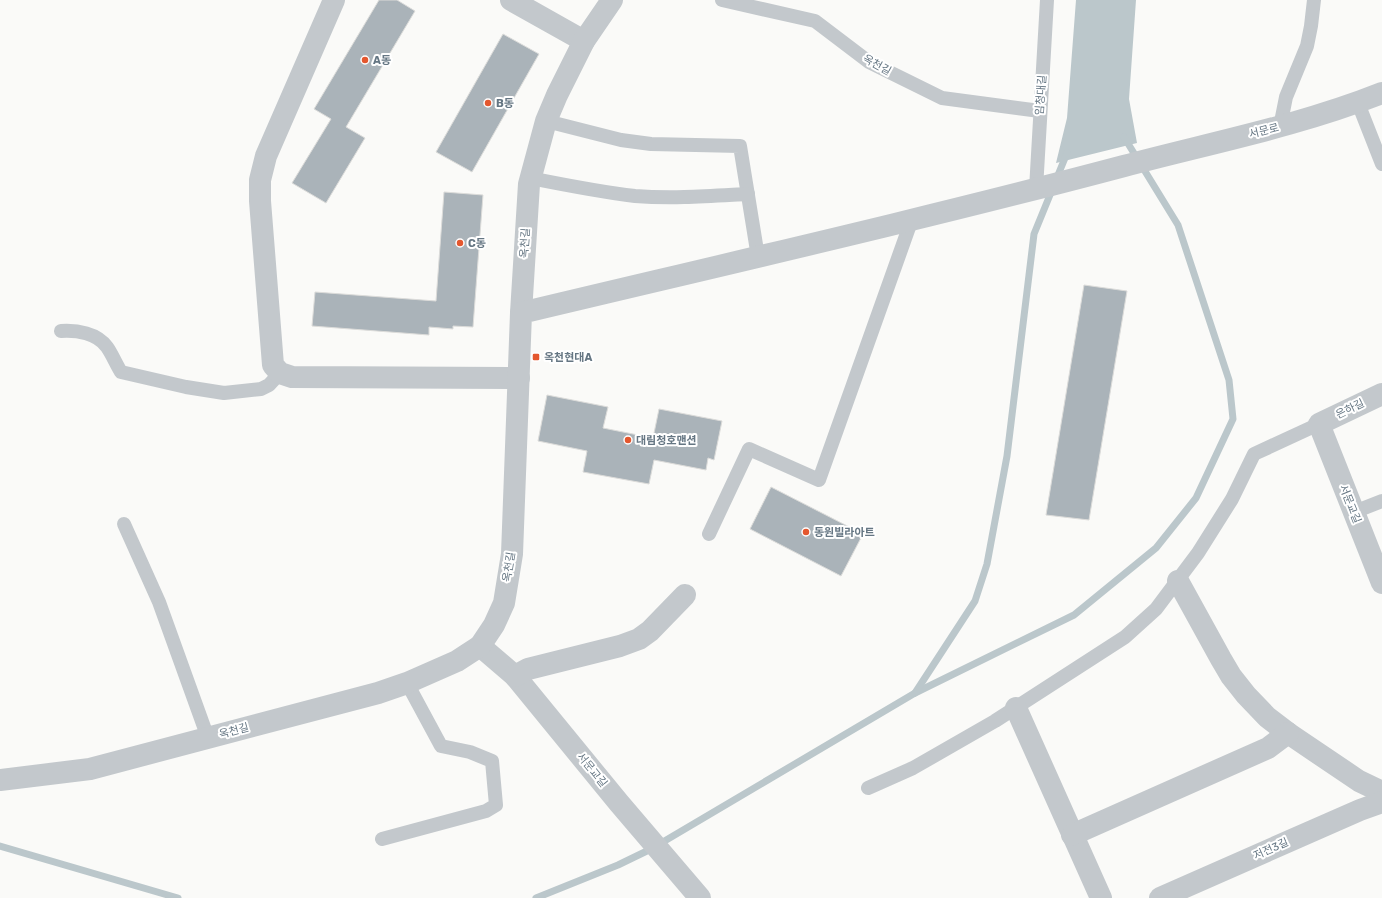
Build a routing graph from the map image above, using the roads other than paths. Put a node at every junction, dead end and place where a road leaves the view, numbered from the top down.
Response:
1 (334, 0) edge
2 (511, 0) edge
3 (612, 0) edge
4 (722, 0) edge
5 (1047, 0) edge
6 (1314, 0) edge
7 (584, 41) junction
8 (1382, 93) edge
9 (1358, 103) junction
10 (1040, 111) junction
11 (546, 121) junction
12 (1280, 127) junction
13 (1382, 164) edge
14 (530, 178) junction
15 (1028, 192) junction
16 (748, 194) junction
17 (912, 219) junction
18 (758, 257) junction
19 (521, 313) junction
20 (61, 331) dead end
21 (280, 372) junction
22 (519, 378) junction
23 (1382, 394) edge
24 (1319, 424) junction
25 (1382, 501) edge
26 (1354, 512) junction
27 (124, 524) dead end
28 (709, 534) dead end
29 (1178, 581) junction
30 (1382, 583) edge
31 (685, 595) dead end
32 (480, 646) junction
33 (515, 676) junction
34 (407, 684) junction
35 (1016, 708) junction
36 (1288, 733) junction
37 (208, 738) junction
38 (0, 780) edge
39 (868, 788) dead end
40 (1382, 792) edge
41 (1382, 802) edge
42 (1072, 835) junction
43 (382, 840) dead end
44 (700, 898) edge
45 (1101, 898) edge
46 (1160, 898) edge

1 - 21 street
2 - 7 street
3 - 7 street, 옥천길
4 - 10 lane, 옥천길
5 - 10 lane, 임청대길
6 - 12 lane
7 - 11 street, 옥천길
8 - 9 street, 서문로
9 - 12 street, 서문로
9 - 13 lane
10 - 15 lane, 임청대길
11 - 14 street, 옥천길
11 - 16 lane
12 - 15 street, 서문로
14 - 16 lane
14 - 19 street, 옥천길
15 - 17 street, 서문로
16 - 18 lane
17 - 18 street, 서문로
17 - 28 lane
18 - 19 street, 서문로
19 - 22 street, 옥천길
20 - 21 lane
21 - 22 street
22 - 32 street, 옥천길
23 - 24 street, 은하길
24 - 26 street, 서문교길
24 - 29 lane
25 - 26 lane
26 - 30 street, 서문교길
27 - 37 lane
29 - 35 lane
29 - 36 street
31 - 33 street
32 - 33 street, 서문교길
32 - 34 street, 옥천길
33 - 44 street, 서문교길
34 - 37 street, 옥천길
34 - 43 lane
35 - 39 lane
35 - 42 street
36 - 40 street
36 - 42 street
37 - 38 street, 옥천길
41 - 46 street, 저전3길
42 - 45 street

